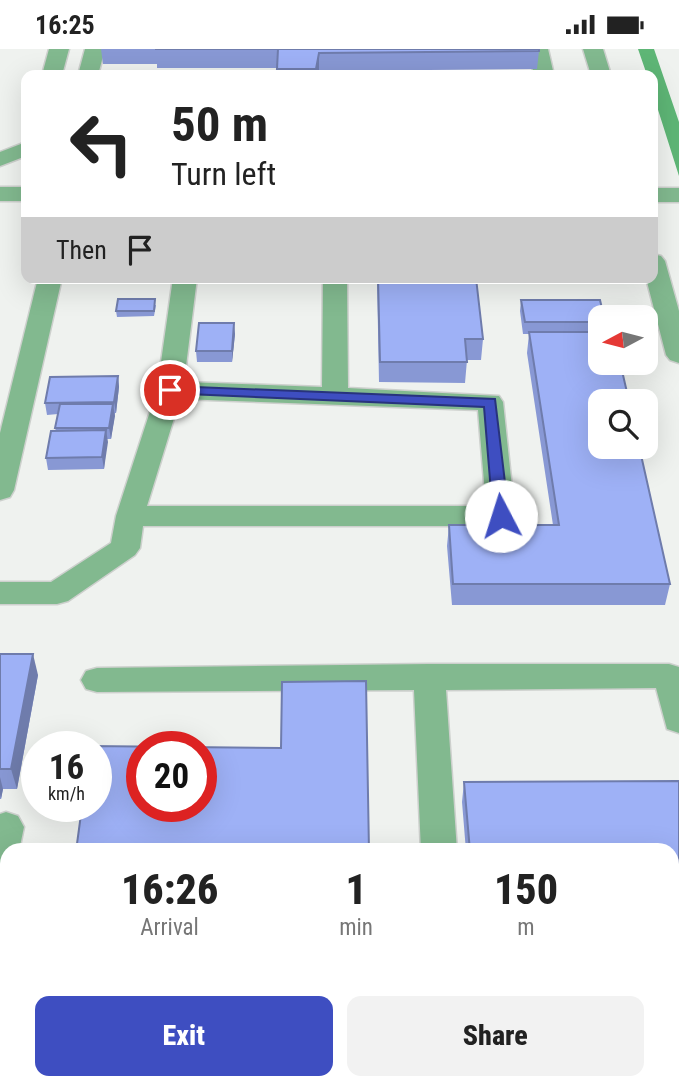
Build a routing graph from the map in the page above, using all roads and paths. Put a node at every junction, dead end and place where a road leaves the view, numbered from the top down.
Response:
1 (59, 49) edge
2 (95, 49) edge
3 (538, 49) edge
4 (593, 49) edge
5 (53, 70) edge
6 (89, 70) edge
7 (543, 70) edge
8 (599, 70) edge
9 (21, 150) edge
10 (0, 160) edge
11 (21, 195) edge
12 (658, 195) edge
13 (679, 195) edge
14 (1, 198) edge
15 (658, 279) edge
16 (49, 284) edge
17 (185, 284) edge
18 (335, 284) edge
19 (679, 355) edge
20 (170, 390) junction
21 (335, 396) junction
22 (0, 490) edge
23 (130, 516) junction
24 (0, 593) edge
25 (429, 676) junction
26 (97, 680) dead end
27 (679, 720) edge
28 (439, 843) edge

1 - 5 street
2 - 6 street
3 - 7 street
4 - 8 street
9 - 10 street
11 - 14 street
12 - 13 street
15 - 19 street
16 - 22 street
17 - 20 street
18 - 21 street
20 - 21 street
20 - 23 street
21 - 23 street
23 - 24 street
25 - 26 street
25 - 27 street
25 - 28 street

